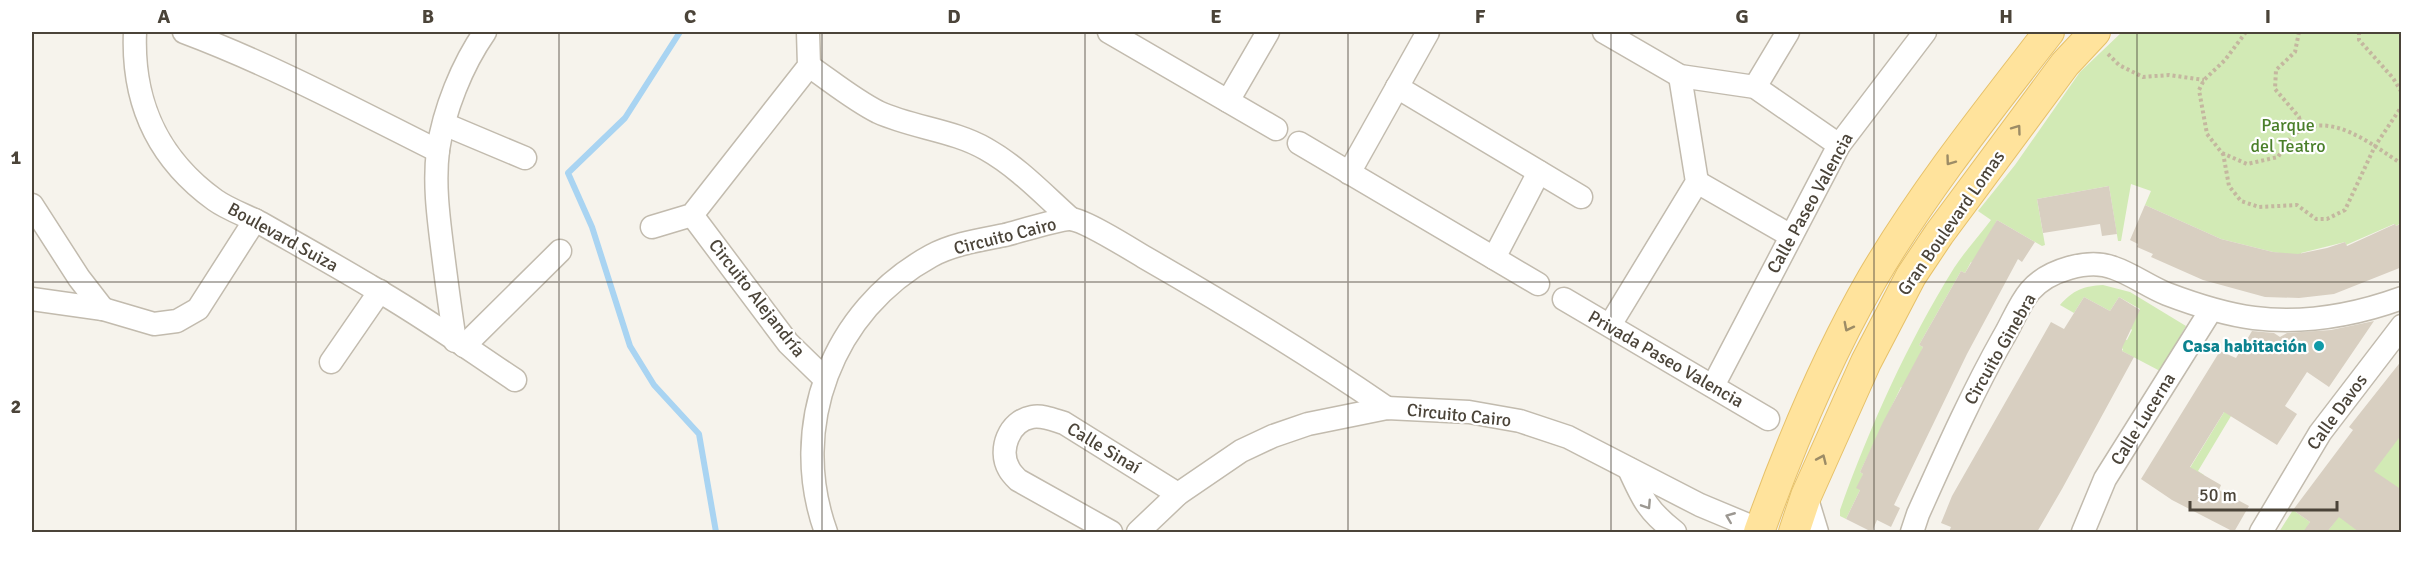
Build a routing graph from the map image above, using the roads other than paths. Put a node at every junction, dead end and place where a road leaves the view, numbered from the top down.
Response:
1 (135, 32) edge
2 (184, 32) edge
3 (485, 32) edge
4 (808, 32) edge
5 (1108, 32) edge
6 (1268, 32) edge
7 (1428, 32) edge
8 (1788, 32) edge
9 (1925, 32) edge
10 (2049, 32) edge
11 (1610, 33) edge
12 (2093, 34) edge
13 (809, 66) junction
14 (1680, 76) junction
15 (1397, 87) junction
16 (1755, 87) junction
17 (1228, 102) junction
18 (444, 124) junction
19 (1276, 129) dead end
20 (1299, 143) dead end
21 (1839, 144) junction
22 (438, 151) junction
23 (525, 158) dead end
24 (1349, 172) junction
25 (1539, 172) junction
26 (1697, 182) junction
27 (1581, 197) dead end
28 (32, 205) edge
29 (692, 215) junction
30 (1071, 219) junction
31 (255, 220) junction
32 (652, 227) dead end
33 (1791, 236) junction
34 (560, 251) dead end
35 (1494, 258) junction
36 (1538, 284) dead end
37 (380, 291) junction
38 (2402, 298) edge
39 (32, 299) edge
40 (1564, 299) dead end
41 (103, 309) junction
42 (2211, 310) junction
43 (1610, 325) junction
44 (2402, 326) edge
45 (460, 343) junction
46 (331, 362) dead end
47 (824, 378) junction
48 (515, 380) dead end
49 (1713, 386) junction
50 (1387, 408) junction
51 (1768, 418) dead end
52 (1629, 469) junction
53 (1178, 494) junction
54 (1806, 496) junction
55 (1760, 531) edge
56 (826, 532) edge
57 (1111, 532) edge
58 (1138, 532) edge
59 (1676, 532) edge
60 (1794, 532) edge
61 (1817, 532) edge
62 (1912, 532) edge
63 (2083, 532) edge
64 (2261, 532) edge

1 - 31 street, Boulevard Suiza
2 - 22 street
3 - 18 street
4 - 13 street
5 - 17 street
6 - 17 street
7 - 15 street
8 - 16 street
9 - 21 street, Calle Paseo Valencia
10 -> 55 main road, Gran Boulevard Lomas
11 - 14 street
54 -> 12 main road, Gran Boulevard Lomas
13 - 29 street
13 - 30 street
14 - 16 street
14 - 26 street
15 - 24 street
15 - 25 street
16 - 21 street
17 - 19 street
18 - 22 street
18 - 23 street
20 - 24 street
21 - 33 street, Calle Paseo Valencia
22 - 45 street
24 - 35 street
25 - 27 street
25 - 35 street
26 - 33 street
26 - 43 street
28 - 41 street
29 - 32 street
29 - 47 street, Circuito Alejandría
30 - 47 street, Circuito Cairo
30 - 50 street, Circuito Cairo
31 - 37 street, Boulevard Suiza
31 - 41 street
33 - 49 street, Calle Paseo Valencia
34 - 45 street
35 - 36 street
37 - 45 street, Boulevard Suiza
37 - 46 street
38 - 42 street, Circuito Ginebra
39 - 41 street
40 - 43 street, Privada Paseo Valencia
42 - 62 street, Circuito Ginebra
42 - 63 street, Calle Lucerna
43 - 49 street, Privada Paseo Valencia
44 - 64 street, Calle Davos
45 - 48 street, Boulevard Suiza
47 - 56 street, Circuito Cairo
49 - 51 street, Privada Paseo Valencia
50 - 52 street, Circuito Cairo
50 - 53 street, Circuito Cairo
55 -> 52 street, Circuito Cairo
52 -> 59 street
53 - 57 street, Calle Sinaí
53 - 58 street, Circuito Cairo
54 - 60 main road, Gran Boulevard Lomas
54 - 61 street

